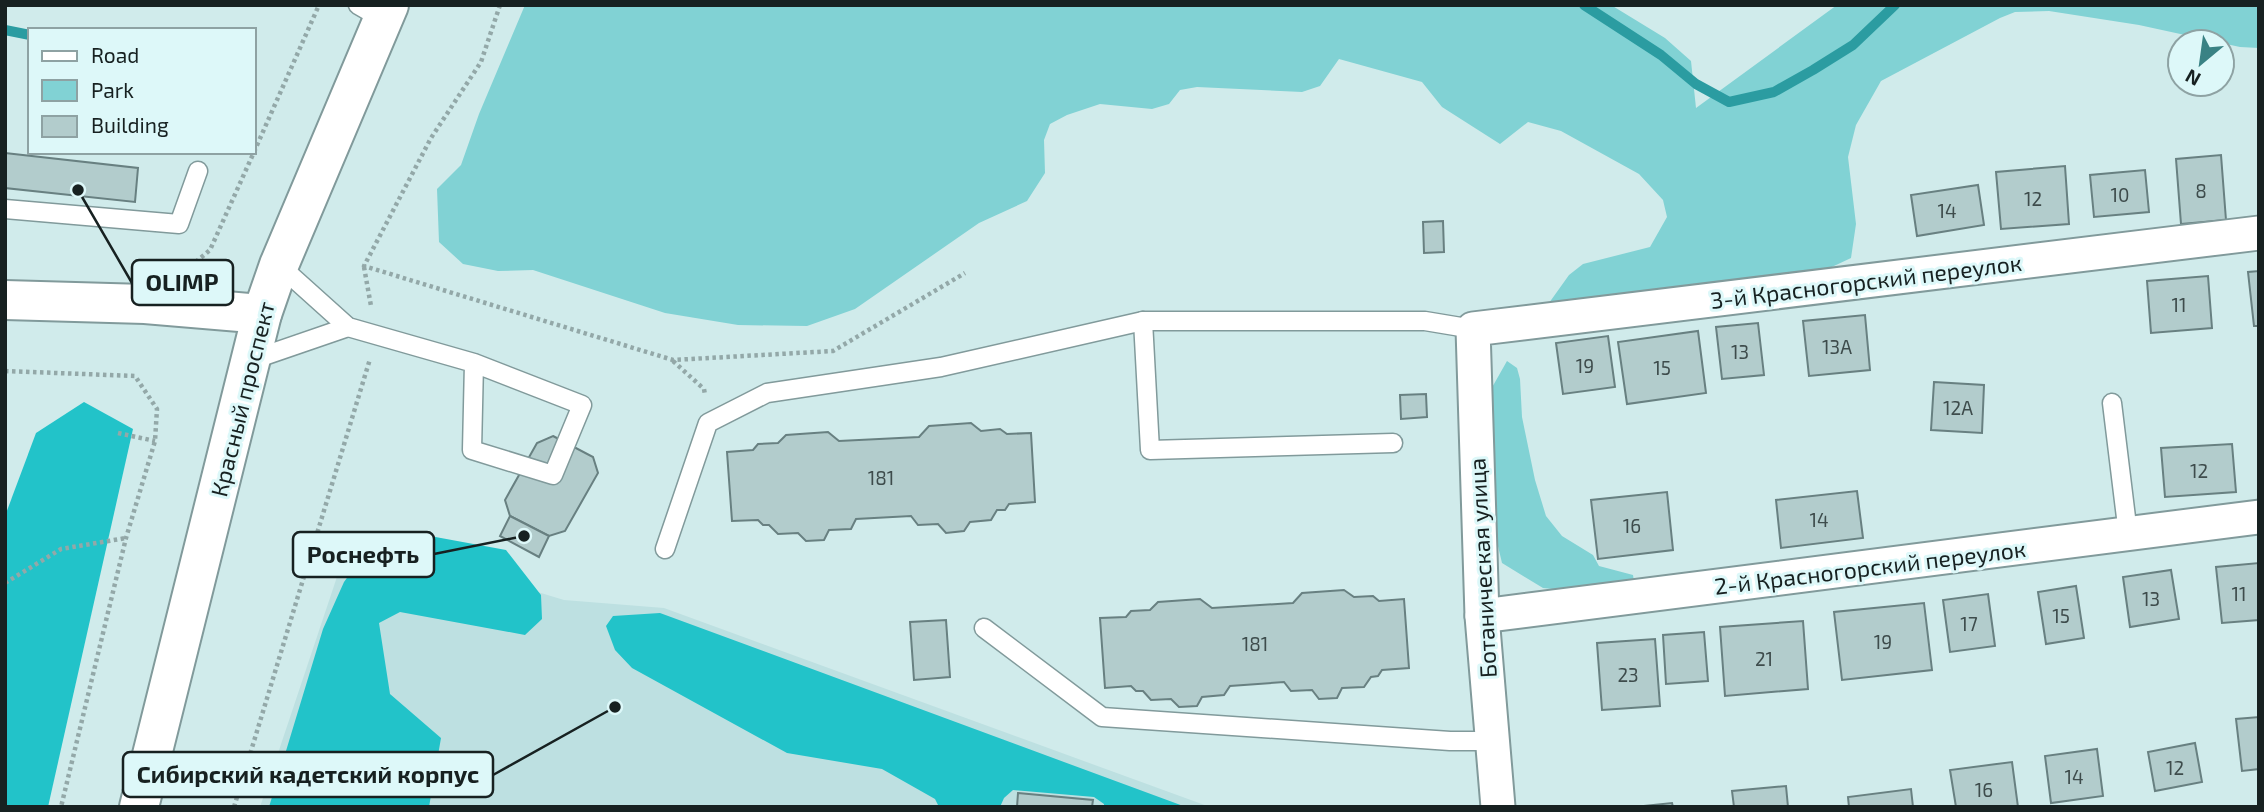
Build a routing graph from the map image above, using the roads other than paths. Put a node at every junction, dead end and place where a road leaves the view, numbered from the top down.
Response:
1 (377, 10) edge
2 (198, 171) dead end
3 (5, 209) edge
4 (2259, 233) edge
5 (279, 265) junction
6 (5, 300) edge
7 (262, 314) junction
8 (1143, 321) junction
9 (348, 327) junction
10 (1473, 329) junction
11 (249, 361) junction
12 (474, 363) junction
13 (2112, 404) dead end
14 (1393, 443) dead end
15 (2259, 517) edge
16 (2128, 534) junction
17 (665, 549) dead end
18 (1482, 616) junction
19 (984, 628) dead end
20 (1492, 741) junction
21 (139, 807) edge
22 (1498, 807) edge

1 - 5 main road, Красный проспект
2 - 3 lane
4 - 10 street, 3-й Красногорский переулок
5 - 7 main road, Красный проспект
5 - 9 lane
6 - 7 main road
7 - 11 main road, Красный проспект
8 - 10 lane
8 - 14 lane
8 - 17 lane
9 - 11 lane
9 - 12 lane
10 - 18 street, Ботаническая улица
11 - 21 main road, Красный проспект
12 - 12 lane
13 - 16 lane
15 - 16 street, 2-й Красногорский переулок
16 - 18 street, 2-й Красногорский переулок
18 - 20 street, Ботаническая улица
19 - 20 lane
20 - 22 street, Ботаническая улица

